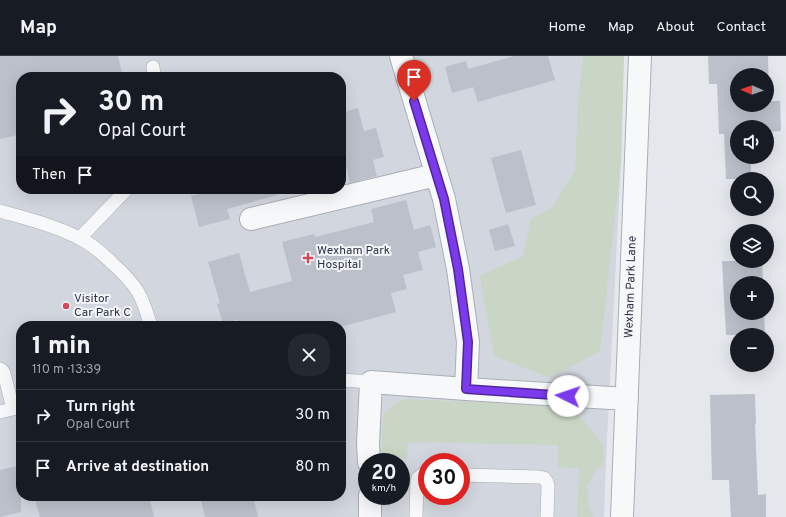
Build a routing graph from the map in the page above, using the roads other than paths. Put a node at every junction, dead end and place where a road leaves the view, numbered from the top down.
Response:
1 (401, 56) edge
2 (640, 56) edge
3 (436, 175) junction
4 (122, 194) edge
5 (4, 214) edge
6 (251, 219) dead end
7 (80, 238) junction
8 (149, 321) edge
9 (0, 369) edge
10 (346, 380) edge
11 (371, 382) junction
12 (466, 389) junction
13 (626, 399) junction
14 (11, 409) edge
15 (369, 453) edge
16 (470, 475) edge
17 (418, 478) edge
18 (370, 505) edge
19 (370, 517) edge
20 (416, 517) edge
21 (547, 517) edge
22 (622, 517) edge

1 - 3 street
2 - 13 street, Wexham Park Lane
3 - 6 street
3 - 12 street
4 - 7 lane
5 - 7 lane
7 - 8 lane
9 - 14 lane
10 - 11 lane
11 - 12 street
11 - 15 street
12 - 13 street
13 - 22 street, Wexham Park Lane
16 - 21 lane
17 - 20 lane
18 - 19 street

